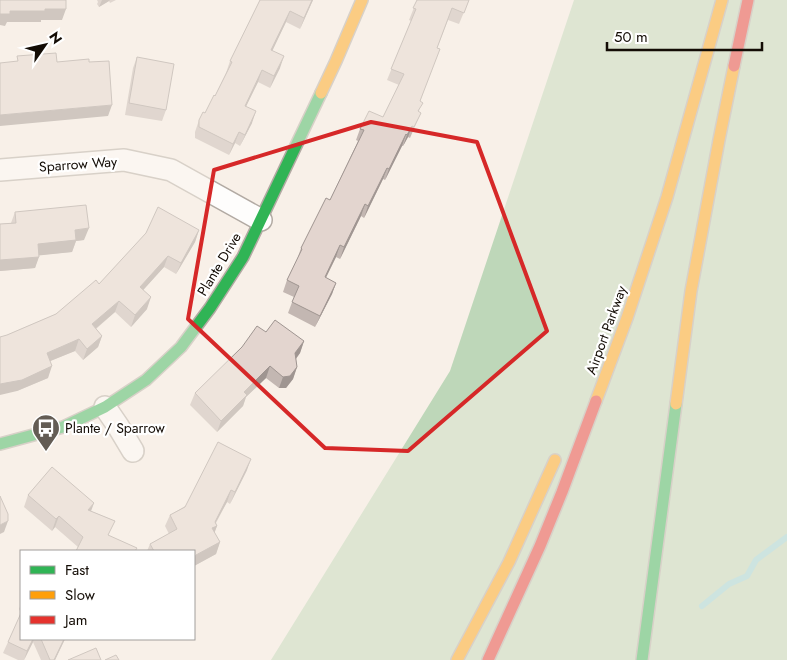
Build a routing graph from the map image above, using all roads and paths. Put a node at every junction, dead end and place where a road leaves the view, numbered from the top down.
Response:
1 (362, 0) edge
2 (722, 0) edge
3 (748, 0) edge
4 (0, 170) edge
5 (667, 197) junction
6 (261, 220) junction
7 (613, 325) dead end
8 (105, 407) junction
9 (0, 444) edge
10 (561, 446) dead end
11 (133, 451) dead end
12 (457, 660) edge
13 (488, 660) edge
14 (642, 660) edge

1 - 6 main road, Plante Drive
2 - 5 main road, Airport Parkway
3 - 14 main road
4 - 6 street, Sparrow Way
5 - 7 main road
5 - 13 main road, Airport Parkway
6 - 8 main road, Plante Drive
8 - 9 main road, Plante Drive
8 - 11 street
10 - 12 main road

